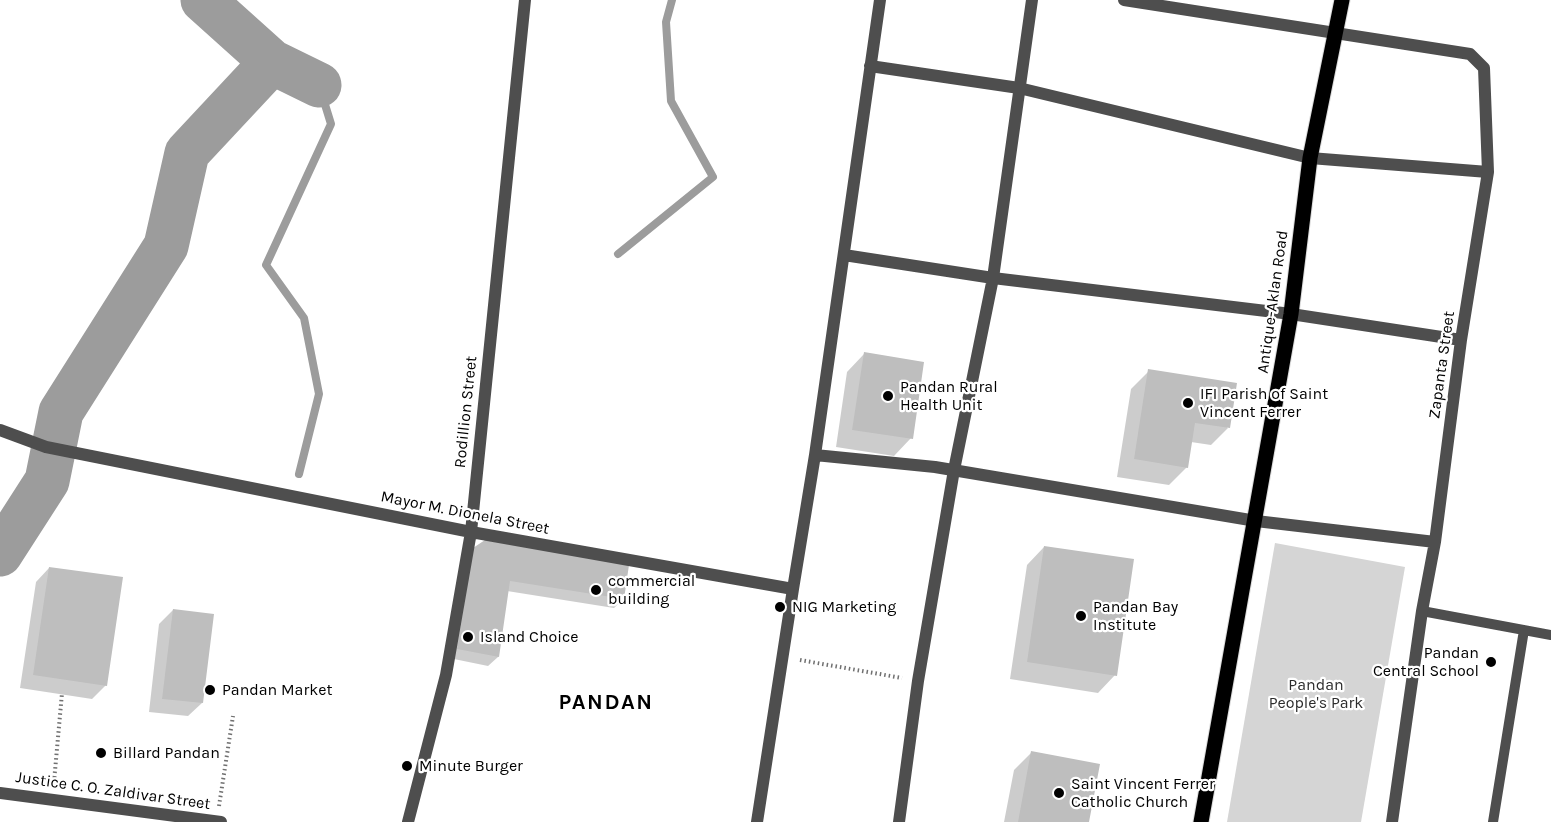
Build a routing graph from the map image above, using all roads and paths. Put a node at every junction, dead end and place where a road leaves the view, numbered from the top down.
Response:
1 (525, 0) edge
2 (880, 0) edge
3 (1032, 0) edge
4 (1124, 0) edge
5 (1342, 0) edge
6 (1335, 31) junction
7 (870, 66) junction
8 (1020, 88) junction
9 (1310, 158) junction
10 (1488, 172) junction
11 (844, 255) junction
12 (993, 278) junction
13 (1291, 314) junction
14 (1461, 340) junction
15 (0, 430) edge
16 (815, 455) junction
17 (954, 470) junction
18 (1256, 521) junction
19 (471, 532) junction
20 (1435, 542) junction
21 (793, 590) junction
22 (1422, 611) junction
23 (1524, 630) junction
24 (1551, 635) edge
25 (782, 657) junction
26 (918, 681) junction
27 (62, 693) dead end
28 (233, 716) dead end
29 (0, 793) edge
30 (52, 800) junction
31 (217, 821) edge
32 (221, 822) edge
33 (408, 822) edge
34 (757, 822) edge
35 (899, 822) edge
36 (1201, 822) edge
37 (1392, 822) edge
38 (1493, 822) edge

1 - 19 street, Rodillion Street
2 - 7 street
3 - 8 street
4 - 6 street, Zapanta Street
5 - 6 main road, Antique-Aklan Road
6 - 9 main road, Antique-Aklan Road
6 - 10 street, Zapanta Street
7 - 8 street
7 - 11 street
8 - 9 street
8 - 12 street
9 - 10 street
9 - 13 main road, Antique-Aklan Road
10 - 14 street, Zapanta Street
11 - 12 street
11 - 16 street
12 - 13 street
12 - 17 street
13 - 14 street
13 - 18 main road, Antique-Aklan Road
14 - 20 street, Zapanta Street
15 - 19 street, Mayor M. Dionela Street
16 - 17 street
16 - 21 street
17 - 18 street
17 - 26 street
18 - 20 street
18 - 36 main road, Antique-Aklan Road
19 - 21 street, Mayor M. Dionela Street
19 - 33 street, Rodillion Street
20 - 22 street, Zapanta Street
21 - 25 street
22 - 23 lane
22 - 37 street, Zapanta Street
23 - 24 lane
23 - 38 lane
25 - 26 path
25 - 34 street
26 - 35 street
27 - 30 path
28 - 31 path
29 - 30 street, Justice C. O. Zaldivar Street
30 - 31 street, Justice C. O. Zaldivar Street
31 - 32 street, Justice C. O. Zaldivar Street

